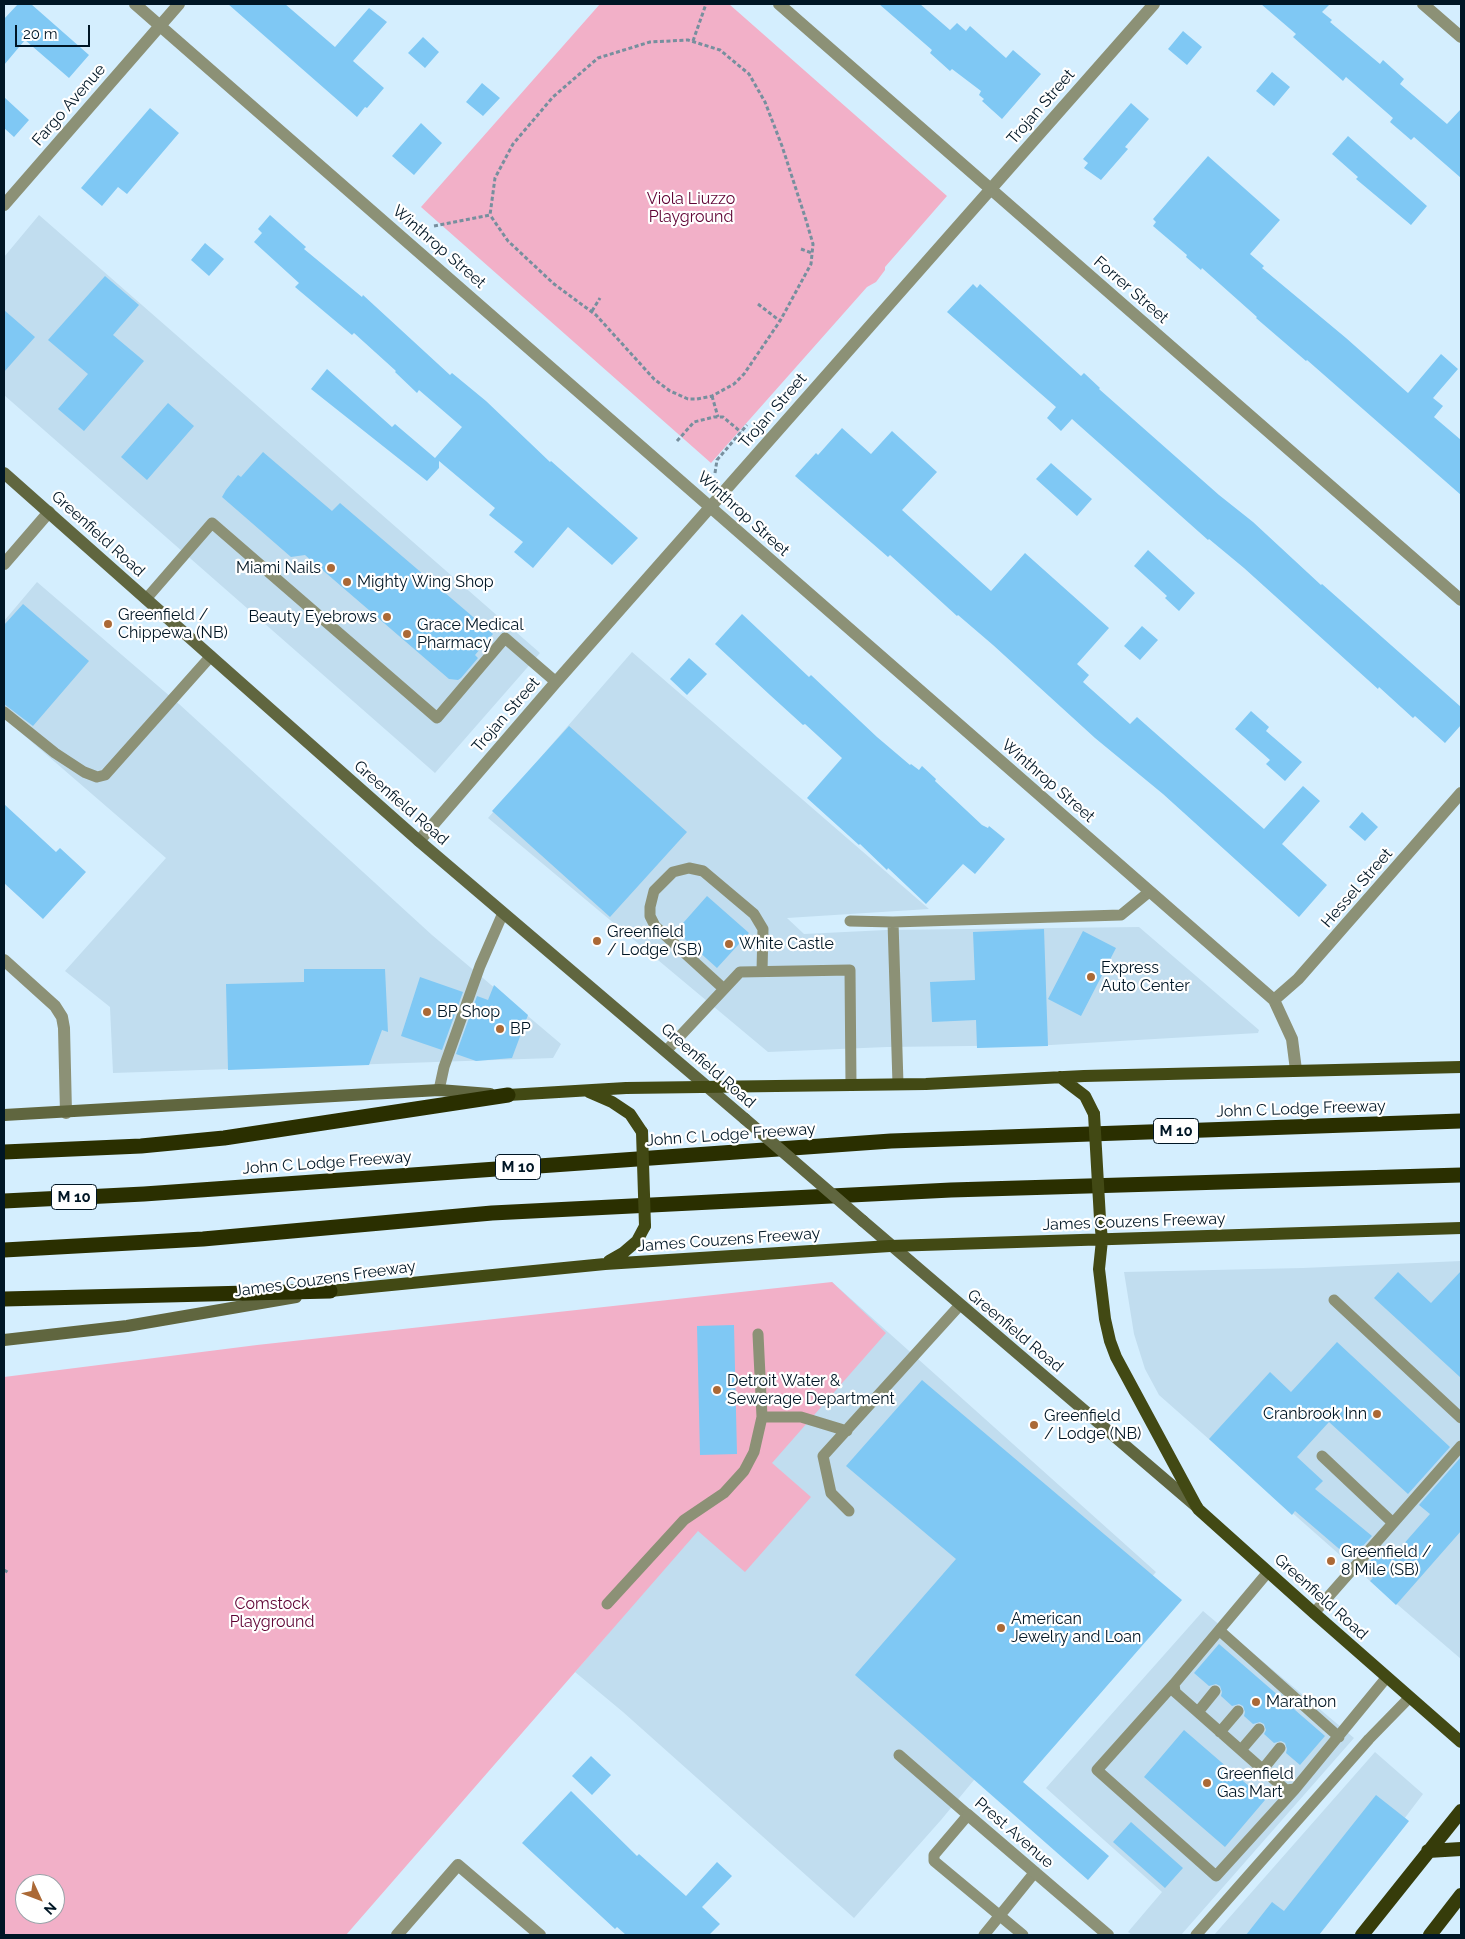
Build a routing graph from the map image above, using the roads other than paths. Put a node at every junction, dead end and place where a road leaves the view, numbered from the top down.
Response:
1 (135, 4) edge
2 (179, 4) edge
3 (779, 4) edge
4 (1154, 4) edge
5 (1423, 4) edge
6 (159, 26) junction
7 (1461, 37) edge
8 (991, 189) junction
9 (4, 205) edge
10 (4, 473) edge
11 (710, 507) junction
12 (49, 512) junction
13 (4, 564) edge
14 (146, 599) junction
15 (1461, 600) edge
16 (211, 656) junction
17 (556, 682) junction
18 (4, 712) edge
19 (1461, 793) edge
20 (419, 841) junction
21 (1150, 892) junction
22 (503, 913) junction
23 (850, 921) dead end
24 (893, 922) junction
25 (4, 962) edge
26 (762, 972) junction
27 (724, 989) junction
28 (1274, 1000) junction
29 (666, 1051) junction
30 (1461, 1067) edge
31 (1296, 1070) junction
32 (1060, 1077) junction
33 (852, 1084) junction
34 (898, 1084) junction
35 (707, 1086) junction
36 (439, 1090) junction
37 (588, 1092) junction
38 (508, 1095) junction
39 (66, 1112) junction
40 (4, 1115) edge
41 (1461, 1121) edge
42 (4, 1152) edge
43 (1461, 1175) edge
44 (4, 1201) edge
45 (1461, 1228) edge
46 (1102, 1240) junction
47 (890, 1246) junction
48 (4, 1250) edge
49 (604, 1264) junction
50 (330, 1291) junction
51 (4, 1299) edge
52 (1334, 1300) dead end
53 (960, 1305) junction
54 (758, 1334) dead end
55 (4, 1340) edge
56 (762, 1417) junction
57 (1461, 1418) edge
58 (847, 1430) junction
59 (1461, 1446) edge
60 (1322, 1456) dead end
61 (1198, 1509) junction
62 (849, 1511) dead end
63 (1393, 1523) junction
64 (1268, 1572) junction
65 (607, 1604) dead end
66 (1314, 1614) junction
67 (1220, 1630) junction
68 (1388, 1678) junction
69 (1174, 1684) junction
70 (1215, 1691) dead end
71 (1409, 1698) junction
72 (1238, 1711) dead end
73 (1198, 1712) junction
74 (1259, 1730) dead end
75 (1220, 1732) junction
76 (1339, 1737) junction
77 (1461, 1742) edge
78 (1280, 1748) dead end
79 (1241, 1750) junction
80 (899, 1755) dead end
81 (1263, 1769) junction
82 (1295, 1789) junction
83 (1461, 1811) edge
84 (968, 1815) junction
85 (1461, 1849) edge
86 (1428, 1851) junction
87 (1035, 1872) junction
88 (1461, 1894) edge
89 (999, 1915) junction
90 (397, 1935) edge
91 (540, 1935) edge
92 (984, 1935) edge
93 (1022, 1935) edge
94 (1108, 1935) edge
95 (1196, 1935) edge
96 (1362, 1935) edge
97 (1430, 1935) edge

1 - 6 street, Winthrop Street
2 - 6 street, Fargo Avenue
3 - 8 street, Forrer Street
4 - 8 street, Trojan Street
5 - 7 street
6 - 9 street, Fargo Avenue
6 - 11 street, Winthrop Street
8 - 11 street, Trojan Street
8 - 15 street, Forrer Street
10 - 12 main road, Greenfield Road
11 - 17 street, Trojan Street
11 - 21 street, Winthrop Street
12 - 13 street
12 - 14 main road, Greenfield Road
14 - 16 main road, Greenfield Road
14 - 17 lane
16 - 18 lane
16 - 20 main road, Greenfield Road
17 - 20 street, Trojan Street
19 - 28 street, Hessel Street
20 - 22 main road, Greenfield Road
21 - 24 lane
21 - 28 street, Winthrop Street
22 - 29 main road, Greenfield Road
22 - 36 lane
23 - 24 lane
24 - 34 lane
25 - 39 street
26 - 27 lane
26 - 27 lane
26 - 33 lane
27 - 29 lane
28 - 31 street, Winthrop Street
29 - 35 main road, Greenfield Road
30 - 31 main road
31 - 32 main road
32 - 34 main road
32 - 46 main road, bridge
33 - 34 main road
33 - 35 main road
35 - 37 main road
35 - 47 main road, Greenfield Road, bridge
36 - 38 main road
36 - 39 main road
37 - 38 main road
37 - 49 main road, bridge
38 - 42 highway
39 - 40 main road
41 - 44 highway, John C Lodge Freeway / M 10
43 - 48 highway
45 - 46 main road, James Couzens Freeway
46 - 47 main road, James Couzens Freeway
46 - 61 main road
47 - 49 main road, James Couzens Freeway
47 - 53 main road, Greenfield Road
49 - 50 main road, James Couzens Freeway
50 - 51 highway
50 - 55 main road, James Couzens Freeway
52 - 57 lane
53 - 58 lane
53 - 61 main road, Greenfield Road
54 - 56 lane
56 - 58 lane
56 - 65 lane
58 - 62 lane
59 - 63 lane
60 - 63 lane
61 - 64 main road, Greenfield Road
63 - 66 lane
64 - 66 main road, Greenfield Road
64 - 67 lane
66 - 68 main road, Greenfield Road
67 - 69 lane
67 - 76 lane
68 - 71 main road, Greenfield Road
68 - 76 lane
69 - 73 lane
69 - 82 lane
70 - 73 lane
71 - 77 main road, Greenfield Road
71 - 95 lane
72 - 75 lane
73 - 75 lane
74 - 79 lane
75 - 79 lane
76 - 82 lane
78 - 81 lane
79 - 81 lane
80 - 84 lane, Prest Avenue
81 - 82 lane
83 - 86 highway
84 - 87 street, Prest Avenue
84 - 89 lane
85 - 86 highway
86 - 96 highway
87 - 89 lane
87 - 94 street, Prest Avenue
88 - 97 highway
89 - 92 lane
89 - 93 lane
90 - 91 street

